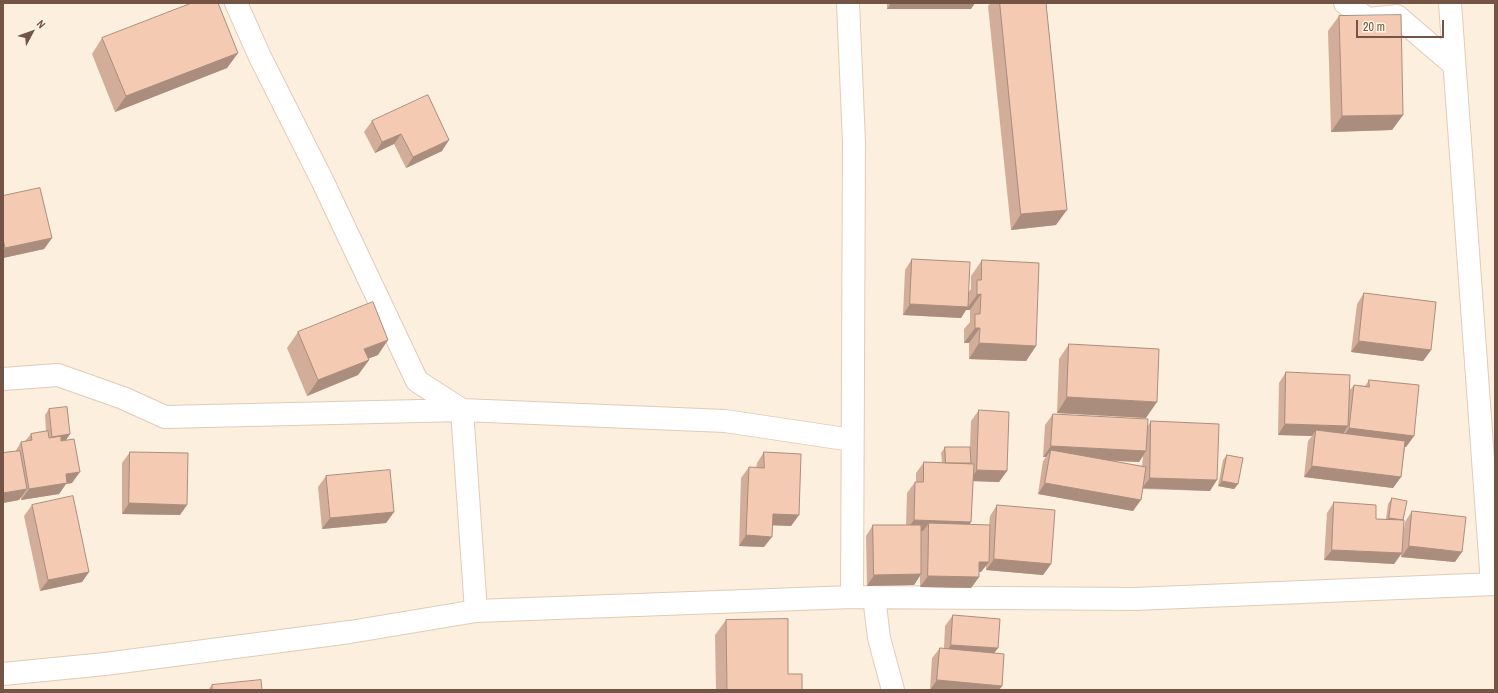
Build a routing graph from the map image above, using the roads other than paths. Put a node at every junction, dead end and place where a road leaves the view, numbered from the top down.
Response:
1 (236, 3) edge
2 (848, 3) edge
3 (1346, 3) edge
4 (1450, 3) edge
5 (1454, 65) junction
6 (3, 378) edge
7 (462, 410) junction
8 (852, 440) junction
9 (1494, 584) edge
10 (852, 597) junction
11 (874, 597) junction
12 (476, 611) junction
13 (3, 674) edge
14 (893, 690) edge

1 - 7 street
2 - 8 street
3 - 5 street
4 - 5 street
5 - 9 street
6 - 7 street
7 - 8 street
7 - 12 street
8 - 10 street
9 - 11 street
10 - 11 street
10 - 12 street
11 - 14 street
12 - 13 street

